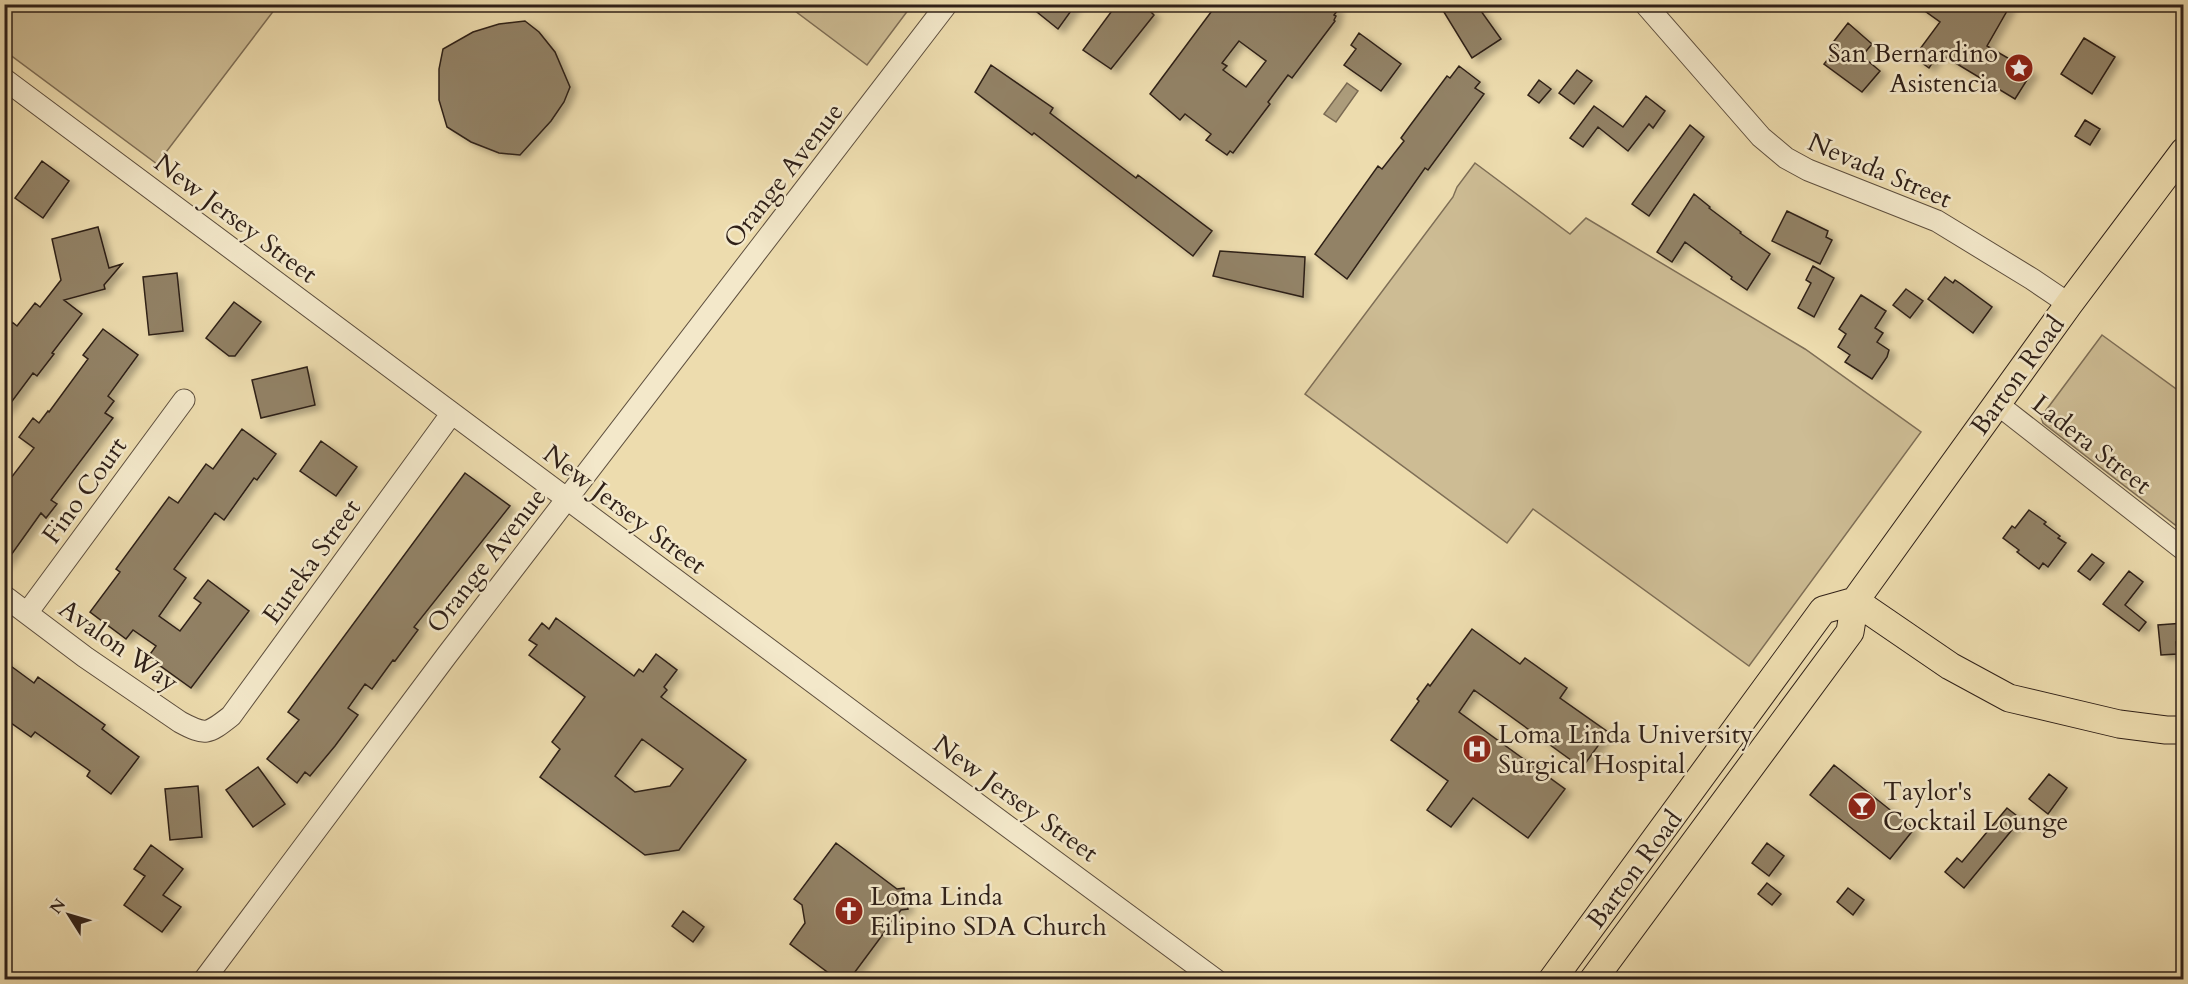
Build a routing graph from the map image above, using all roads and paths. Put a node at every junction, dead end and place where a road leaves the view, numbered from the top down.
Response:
1 (947, 4) edge
2 (1645, 4) edge
3 (4, 80) edge
4 (2184, 151) edge
5 (2069, 303) junction
6 (184, 400) dead end
7 (1996, 403) junction
8 (452, 413) junction
9 (567, 500) junction
10 (2184, 550) edge
11 (4, 596) edge
12 (1855, 601) junction
13 (27, 613) junction
14 (2184, 730) edge
15 (205, 732) joint
16 (204, 980) edge
17 (1216, 980) edge
18 (1552, 980) edge
19 (1593, 980) edge

1 - 9 street, Orange Avenue
2 - 5 street, Nevada Street
3 - 8 street, New Jersey Street
4 - 5 main road, Barton Road
5 - 7 main road, Barton Road
6 - 13 street, Fino Court
7 - 10 street, Ladera Street
7 - 12 main road, Barton Road
8 - 9 street, New Jersey Street
8 - 15 street, Eureka Street
9 - 16 street, Orange Avenue
9 - 17 street, New Jersey Street
11 - 13 street, Avalon Way
12 - 14 main road
12 - 18 main road, Barton Road
12 - 19 main road, Barton Road
13 - 15 street, Avalon Way

